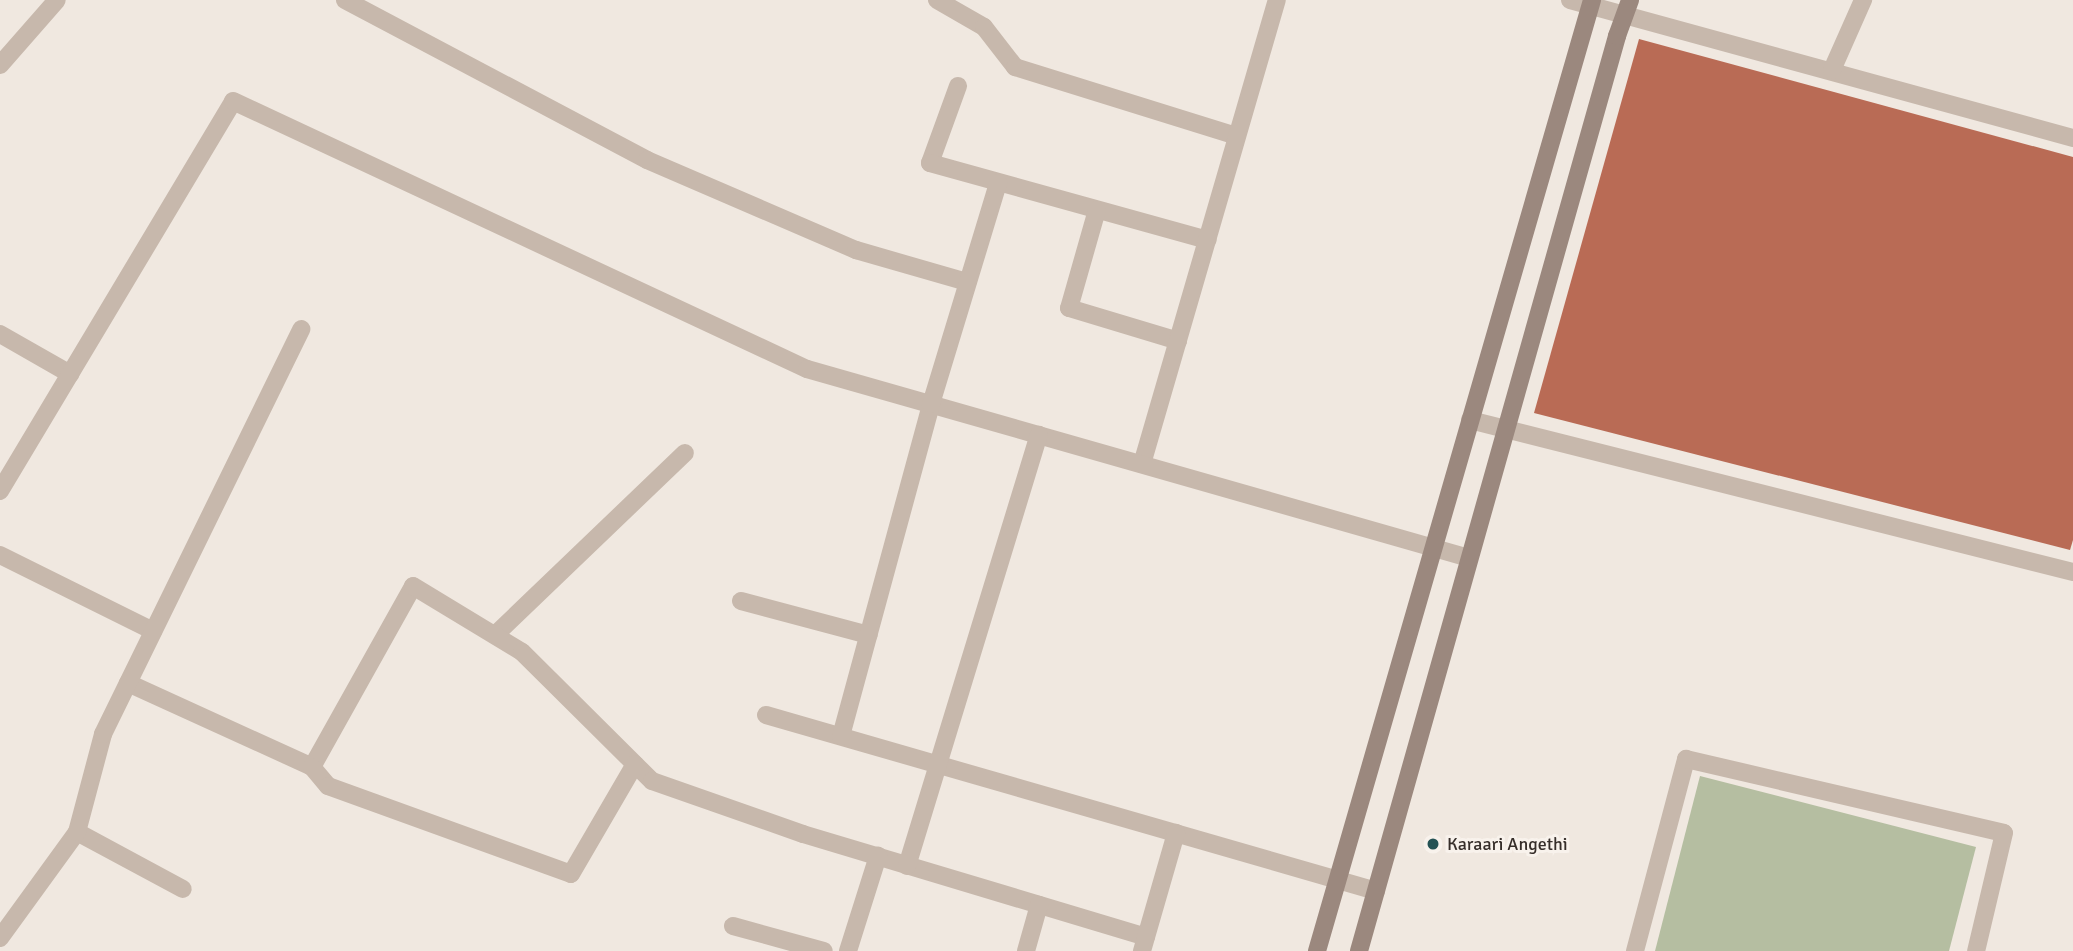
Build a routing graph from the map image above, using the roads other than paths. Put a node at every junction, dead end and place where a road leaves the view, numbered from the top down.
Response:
1 (57, 0) edge
2 (345, 0) edge
3 (937, 0) edge
4 (1277, 0) edge
5 (1570, 0) edge
6 (1863, 0) edge
7 (1591, 3) edge
8 (1628, 6) edge
9 (0, 65) edge
10 (1832, 70) junction
11 (958, 86) dead end
12 (1237, 136) junction
13 (2073, 138) edge
14 (998, 183) junction
15 (1097, 210) junction
16 (1208, 240) junction
17 (967, 282) junction
18 (301, 329) dead end
19 (0, 334) edge
20 (1178, 341) junction
21 (70, 374) junction
22 (931, 404) junction
23 (1470, 420) junction
24 (1506, 429) junction
25 (1039, 435) junction
26 (685, 453) dead end
27 (1142, 464) junction
28 (0, 491) edge
29 (1433, 548) junction
30 (0, 555) edge
31 (1469, 558) junction
32 (2073, 572) edge
33 (741, 601) dead end
34 (153, 631) junction
35 (495, 635) junction
36 (869, 635) junction
37 (128, 683) junction
38 (766, 715) dead end
39 (841, 736) junction
40 (635, 764) junction
41 (938, 764) junction
42 (312, 767) junction
43 (77, 832) junction
44 (1176, 833) junction
45 (878, 856) junction
46 (907, 866) junction
47 (1337, 880) junction
48 (183, 889) dead end
49 (1376, 891) junction
50 (1039, 905) junction
51 (733, 926) dead end
52 (0, 939) edge
53 (1144, 944) edge
54 (824, 951) edge
55 (848, 951) edge
56 (1026, 951) edge
57 (1317, 951) edge
58 (1359, 951) edge
59 (1634, 951) edge
60 (1976, 951) edge

1 - 9 street
2 - 17 street
3 - 12 street
4 - 12 street
5 - 7 street
6 - 10 street
7 - 8 street
7 - 23 street
8 - 10 street
8 - 24 street
10 - 13 street
11 - 14 street
12 - 16 street
14 - 15 street
14 - 17 street
15 - 16 street
15 - 20 street
16 - 20 street
17 - 22 street
18 - 34 street
19 - 21 street
20 - 27 street
21 - 22 street
21 - 28 street
22 - 25 street
22 - 36 street
23 - 24 street
23 - 29 street
24 - 31 street
24 - 32 street
25 - 27 street
25 - 41 street
26 - 35 street
27 - 29 street
29 - 31 street
29 - 47 street
30 - 34 street
31 - 49 street
33 - 36 street
34 - 37 street
35 - 40 street
35 - 42 street
36 - 39 street
37 - 42 street
37 - 43 street
38 - 39 street
39 - 41 street
40 - 42 street
40 - 45 street
41 - 44 street
41 - 46 street
43 - 48 street
43 - 52 street
44 - 47 street
44 - 53 street
45 - 46 street
45 - 55 street
46 - 50 street
47 - 49 street
47 - 57 street
49 - 58 street
50 - 53 street
50 - 56 street
51 - 54 street
59 - 60 street

